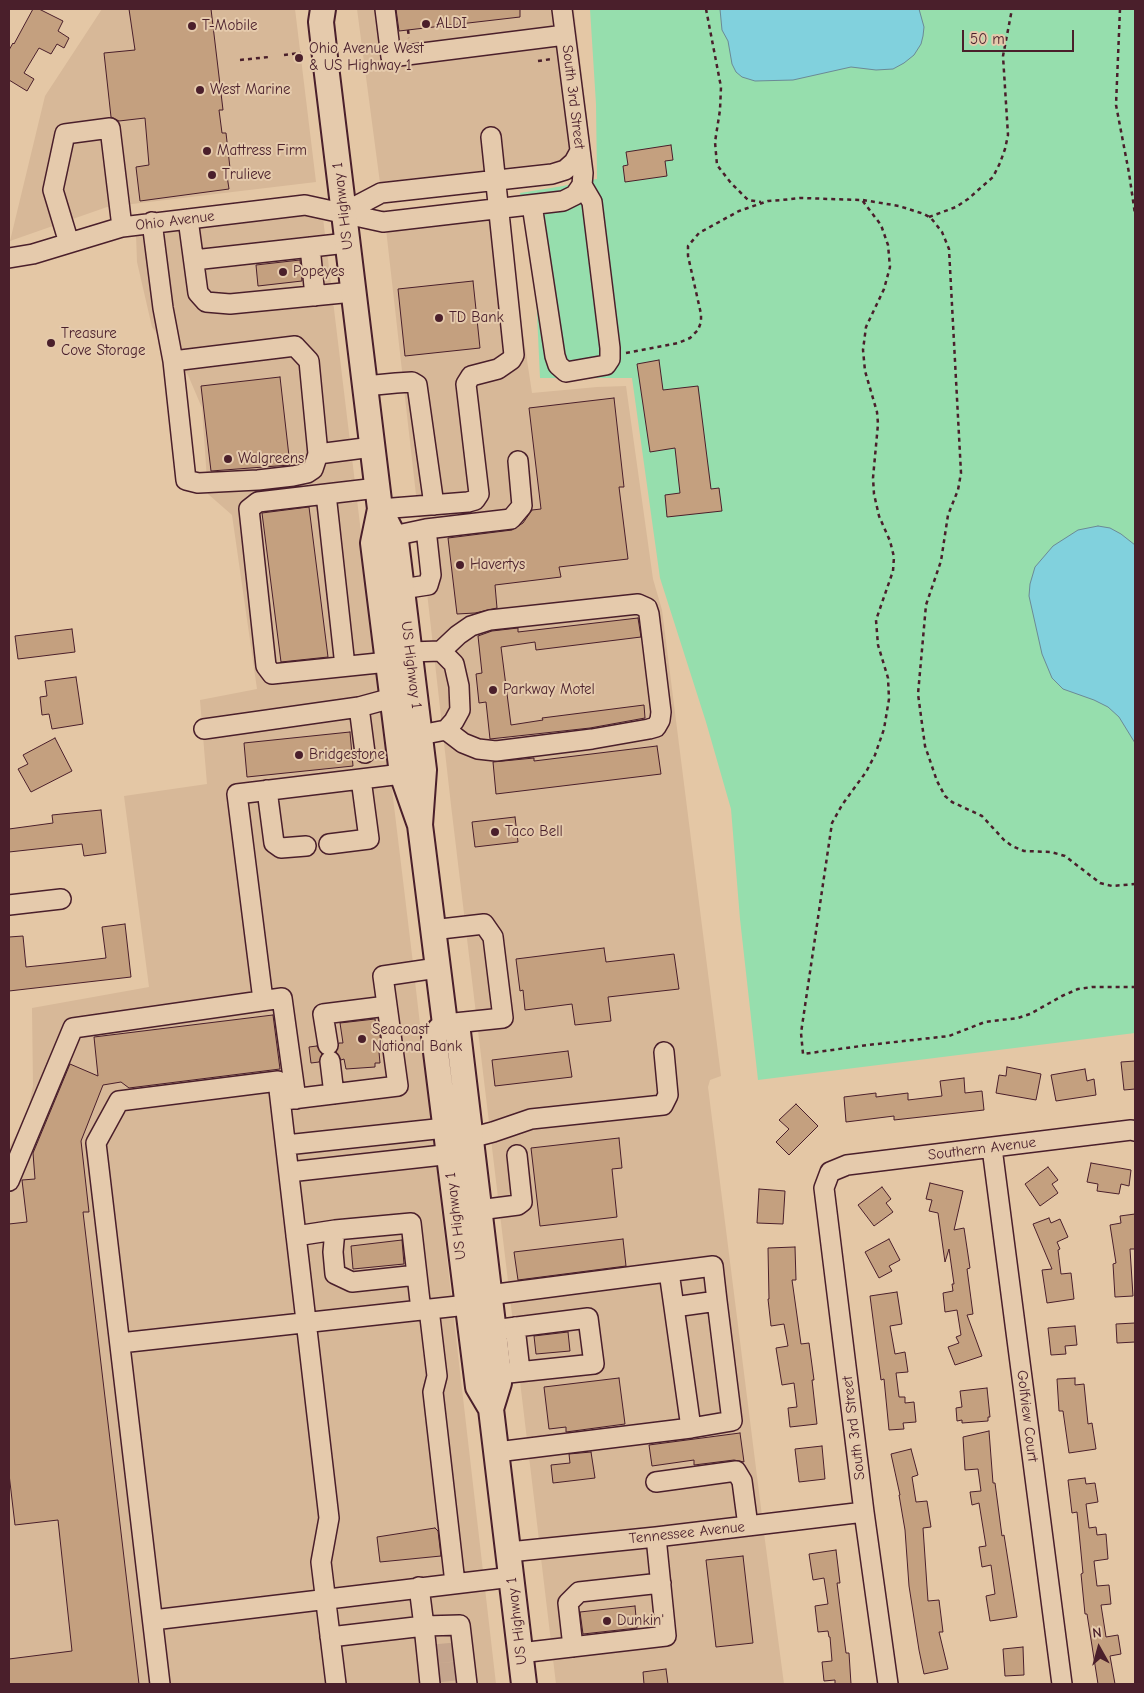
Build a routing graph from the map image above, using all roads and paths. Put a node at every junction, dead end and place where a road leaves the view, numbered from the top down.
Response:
1 (385, 9) edge
2 (562, 9) edge
3 (706, 9) edge
4 (1012, 9) edge
5 (1120, 9) edge
6 (320, 13) edge
7 (565, 35) junction
8 (302, 53) dead end
9 (284, 55) dead end
10 (269, 57) dead end
11 (554, 59) dead end
12 (240, 60) dead end
13 (538, 61) dead end
14 (491, 137) dead end
15 (580, 151) junction
16 (496, 181) junction
17 (582, 185) junction
18 (862, 200) junction
19 (765, 202) junction
20 (532, 205) junction
21 (499, 209) junction
22 (344, 214) junction
23 (1135, 214) edge
24 (929, 217) junction
25 (188, 219) junction
26 (152, 222) junction
27 (122, 227) junction
28 (70, 243) junction
29 (347, 243) junction
30 (310, 247) junction
31 (9, 258) edge
32 (194, 260) junction
33 (353, 292) junction
34 (315, 296) junction
35 (610, 356) junction
36 (173, 361) junction
37 (365, 386) junction
38 (372, 447) junction
39 (318, 454) junction
40 (518, 461) dead end
41 (326, 494) junction
42 (379, 498) junction
43 (434, 505) junction
44 (426, 529) junction
45 (393, 536) junction
46 (402, 589) junction
47 (409, 652) junction
48 (441, 652) junction
49 (388, 662) junction
50 (346, 666) junction
51 (392, 698) junction
52 (359, 707) junction
53 (204, 729) dead end
54 (446, 730) junction
55 (420, 735) junction
56 (365, 753) dead end
57 (402, 774) junction
58 (361, 779) junction
59 (267, 790) junction
60 (420, 825) junction
61 (328, 844) dead end
62 (306, 846) dead end
63 (1135, 884) edge
64 (61, 900) dead end
65 (9, 905) edge
66 (432, 930) junction
67 (437, 968) junction
68 (1135, 987) edge
69 (263, 1000) junction
70 (387, 1006) junction
71 (445, 1024) junction
72 (664, 1052) dead end
73 (334, 1094) junction
74 (288, 1100) junction
75 (445, 1128) junction
76 (1135, 1131) edge
77 (286, 1146) junction
78 (463, 1148) junction
79 (992, 1148) junction
80 (517, 1155) dead end
81 (289, 1172) junction
82 (830, 1172) joint
83 (9, 1181) edge
84 (478, 1210) junction
85 (335, 1230) junction
86 (296, 1236) junction
87 (670, 1272) junction
88 (417, 1275) junction
89 (489, 1295) junction
90 (717, 1301) junction
91 (467, 1305) junction
92 (674, 1307) junction
93 (425, 1309) junction
94 (306, 1322) junction
95 (504, 1329) junction
96 (120, 1343) junction
97 (509, 1373) junction
98 (491, 1409) junction
99 (691, 1428) junction
100 (497, 1452) junction
101 (656, 1482) dead end
102 (864, 1512) junction
103 (748, 1526) junction
104 (656, 1537) junction
105 (509, 1552) junction
106 (512, 1577) junction
107 (455, 1583) junction
108 (661, 1583) junction
109 (419, 1587) junction
110 (326, 1598) junction
111 (153, 1620) junction
112 (424, 1626) junction
113 (330, 1637) junction
114 (573, 1647) junction
115 (520, 1653) junction
116 (463, 1675) edge
117 (432, 1677) edge
118 (160, 1684) edge
119 (336, 1684) edge
120 (524, 1684) edge
121 (888, 1684) edge
122 (1062, 1684) edge

1 - 7 street
2 - 7 street, South 3rd Street
3 - 19 path
4 - 24 path
5 - 23 path
6 - 22 main road, US Highway 1
7 - 15 street, South 3rd Street
8 - 9 path
10 - 12 path
11 - 13 path
14 - 16 street
15 - 16 street
15 - 17 street, South 3rd Street
16 - 21 street
16 - 22 street
17 - 20 street, Ohio Avenue
17 - 35 street
18 - 19 path
18 - 24 path
18 - 68 path
19 - 35 path
20 - 21 street, Ohio Avenue
20 - 35 street
21 - 22 street, Ohio Avenue
21 - 43 street
22 - 25 street, Ohio Avenue
22 - 29 main road, US Highway 1
24 - 63 path
25 - 26 street, Ohio Avenue
25 - 32 street
26 - 27 street, Ohio Avenue
26 - 36 street
27 - 28 street, Ohio Avenue
27 - 28 street
28 - 31 street, Ohio Avenue
29 - 30 street
29 - 33 main road, US Highway 1
30 - 32 street
30 - 34 street
32 - 34 street
33 - 34 street
33 - 37 main road, US Highway 1
36 - 39 street
36 - 39 street
37 - 38 main road, US Highway 1
37 - 43 street
38 - 39 street
38 - 42 main road, US Highway 1
40 - 44 street
41 - 42 street
41 - 50 street
41 - 50 street
42 - 43 street
42 - 45 main road, US Highway 1
42 - 49 main road, US Highway 1
44 - 45 street
44 - 46 street
45 - 46 main road, US Highway 1
46 - 47 main road, US Highway 1
47 - 48 street
47 - 55 main road, US Highway 1
48 - 54 street
48 - 54 street
49 - 50 street
49 - 51 main road, US Highway 1
51 - 52 street
51 - 57 main road, US Highway 1
52 - 53 street
52 - 56 street
54 - 55 street
55 - 60 main road, US Highway 1
57 - 58 street
57 - 60 main road, US Highway 1
58 - 59 street
58 - 61 street
59 - 62 street
59 - 69 street
60 - 66 main road, US Highway 1
64 - 65 street
66 - 67 main road, US Highway 1
66 - 71 street
67 - 70 street
67 - 71 main road, US Highway 1
69 - 74 street
69 - 83 street
70 - 73 street
70 - 73 street
71 - 75 main road, US Highway 1
71 - 78 main road, US Highway 1
72 - 78 street
73 - 74 street
74 - 77 street
74 - 96 street
75 - 77 street
75 - 78 main road, US Highway 1
76 - 79 street, Southern Avenue
77 - 81 street
78 - 81 street
78 - 84 main road, US Highway 1
78 - 91 main road, US Highway 1
79 - 82 street, Southern Avenue
79 - 122 street, Golfview Court
80 - 84 street
81 - 86 street
82 - 102 street, South 3rd Street
84 - 89 main road, US Highway 1
85 - 86 street
85 - 88 street
85 - 88 street
86 - 94 street
87 - 89 street
87 - 90 street
87 - 92 street
88 - 93 street
89 - 95 main road, US Highway 1
90 - 92 street
90 - 99 street
91 - 93 street
91 - 98 main road, US Highway 1
92 - 99 street
93 - 94 street
93 - 107 street
94 - 96 street
94 - 110 street
95 - 97 main road, US Highway 1
95 - 97 street
96 - 111 street
97 - 98 main road, US Highway 1
98 - 100 main road, US Highway 1
99 - 100 street
100 - 105 main road, US Highway 1
101 - 103 street
102 - 103 street, Tennessee Avenue
102 - 121 street, South 3rd Street
103 - 104 street, Tennessee Avenue
104 - 105 street, Tennessee Avenue
104 - 108 street
105 - 106 main road, US Highway 1
106 - 107 street
106 - 115 main road, US Highway 1
107 - 109 street
108 - 114 street
108 - 114 street
109 - 110 street
109 - 112 street
110 - 111 street
110 - 113 street
111 - 118 street
112 - 113 street
112 - 116 street
112 - 117 street
113 - 119 street
114 - 115 street
115 - 120 main road, US Highway 1

